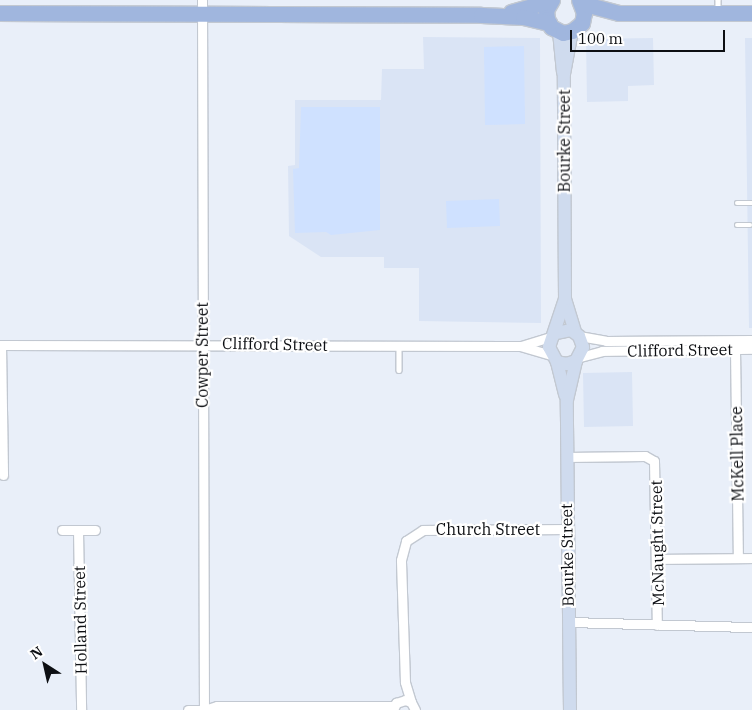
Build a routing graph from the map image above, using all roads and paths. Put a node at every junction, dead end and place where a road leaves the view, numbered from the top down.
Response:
1 (551, 1) edge
2 (580, 1) edge
3 (718, 6) edge
4 (202, 7) edge
5 (0, 13) edge
6 (619, 13) junction
7 (752, 13) edge
8 (481, 15) junction
9 (565, 27) junction
10 (737, 203) dead end
11 (752, 203) edge
12 (737, 225) dead end
13 (750, 225) dead end
14 (565, 299) junction
15 (554, 334) junction
16 (577, 334) junction
17 (752, 340) edge
18 (202, 343) junction
19 (1, 345) edge
20 (714, 345) junction
21 (399, 346) junction
22 (520, 346) junction
23 (737, 346) junction
24 (752, 349) edge
25 (554, 358) junction
26 (578, 359) junction
27 (399, 370) dead end
28 (566, 400) junction
29 (566, 457) junction
30 (3, 475) dead end
31 (566, 529) junction
32 (62, 530) dead end
33 (78, 530) junction
34 (95, 530) dead end
35 (738, 558) junction
36 (752, 558) edge
37 (656, 559) junction
38 (569, 622) junction
39 (657, 625) junction
40 (752, 627) edge
41 (405, 682) junction
42 (395, 706) edge
43 (413, 706) edge
44 (292, 708) edge
45 (316, 708) edge
46 (353, 708) edge
47 (81, 710) edge
48 (188, 710) edge
49 (199, 710) edge
50 (204, 710) edge
51 (570, 710) edge

1 - 8 main road
1 - 9 main road
2 - 6 main road
2 - 9 main road
3 - 6 main road
3 - 7 main road
4 - 5 main road
4 - 8 main road
4 - 18 street, Cowper Street
6 - 9 main road
8 - 9 main road
9 - 14 main road, Bourke Street
10 - 11 lane
12 - 13 lane
14 - 15 main road, Bourke Street
14 - 16 main road, Bourke Street
15 - 16 main road
15 - 22 street, Clifford Street
15 - 25 main road
16 - 20 street, Clifford Street
16 - 26 main road
17 - 23 street, Clifford Street
18 - 19 street, Clifford Street
18 - 21 street, Clifford Street
18 - 50 street, Cowper Street
19 - 30 street
20 - 23 street, Clifford Street
20 - 26 street, Clifford Street
21 - 22 street, Clifford Street
21 - 27 lane
22 - 25 street, Clifford Street
23 - 24 street, Clifford Street
23 - 35 street, McKell Place
25 - 26 main road
25 - 28 main road, Bourke Street
26 - 28 main road, Bourke Street
28 - 29 main road, Bourke Street
29 - 31 main road, Bourke Street
29 - 37 street, McNaught Street
31 - 38 main road, Bourke Street
31 - 41 street, Church Street
32 - 33 street
33 - 34 street
33 - 47 street, Holland Street
35 - 36 street
35 - 37 street
37 - 39 street, McNaught Street
38 - 39 street
38 - 51 main road, Bourke Street
39 - 40 street
41 - 42 street, Church Street
41 - 43 street, Church Street
42 - 43 street
42 - 46 street
44 - 45 street
44 - 50 street
45 - 46 street
48 - 49 street

